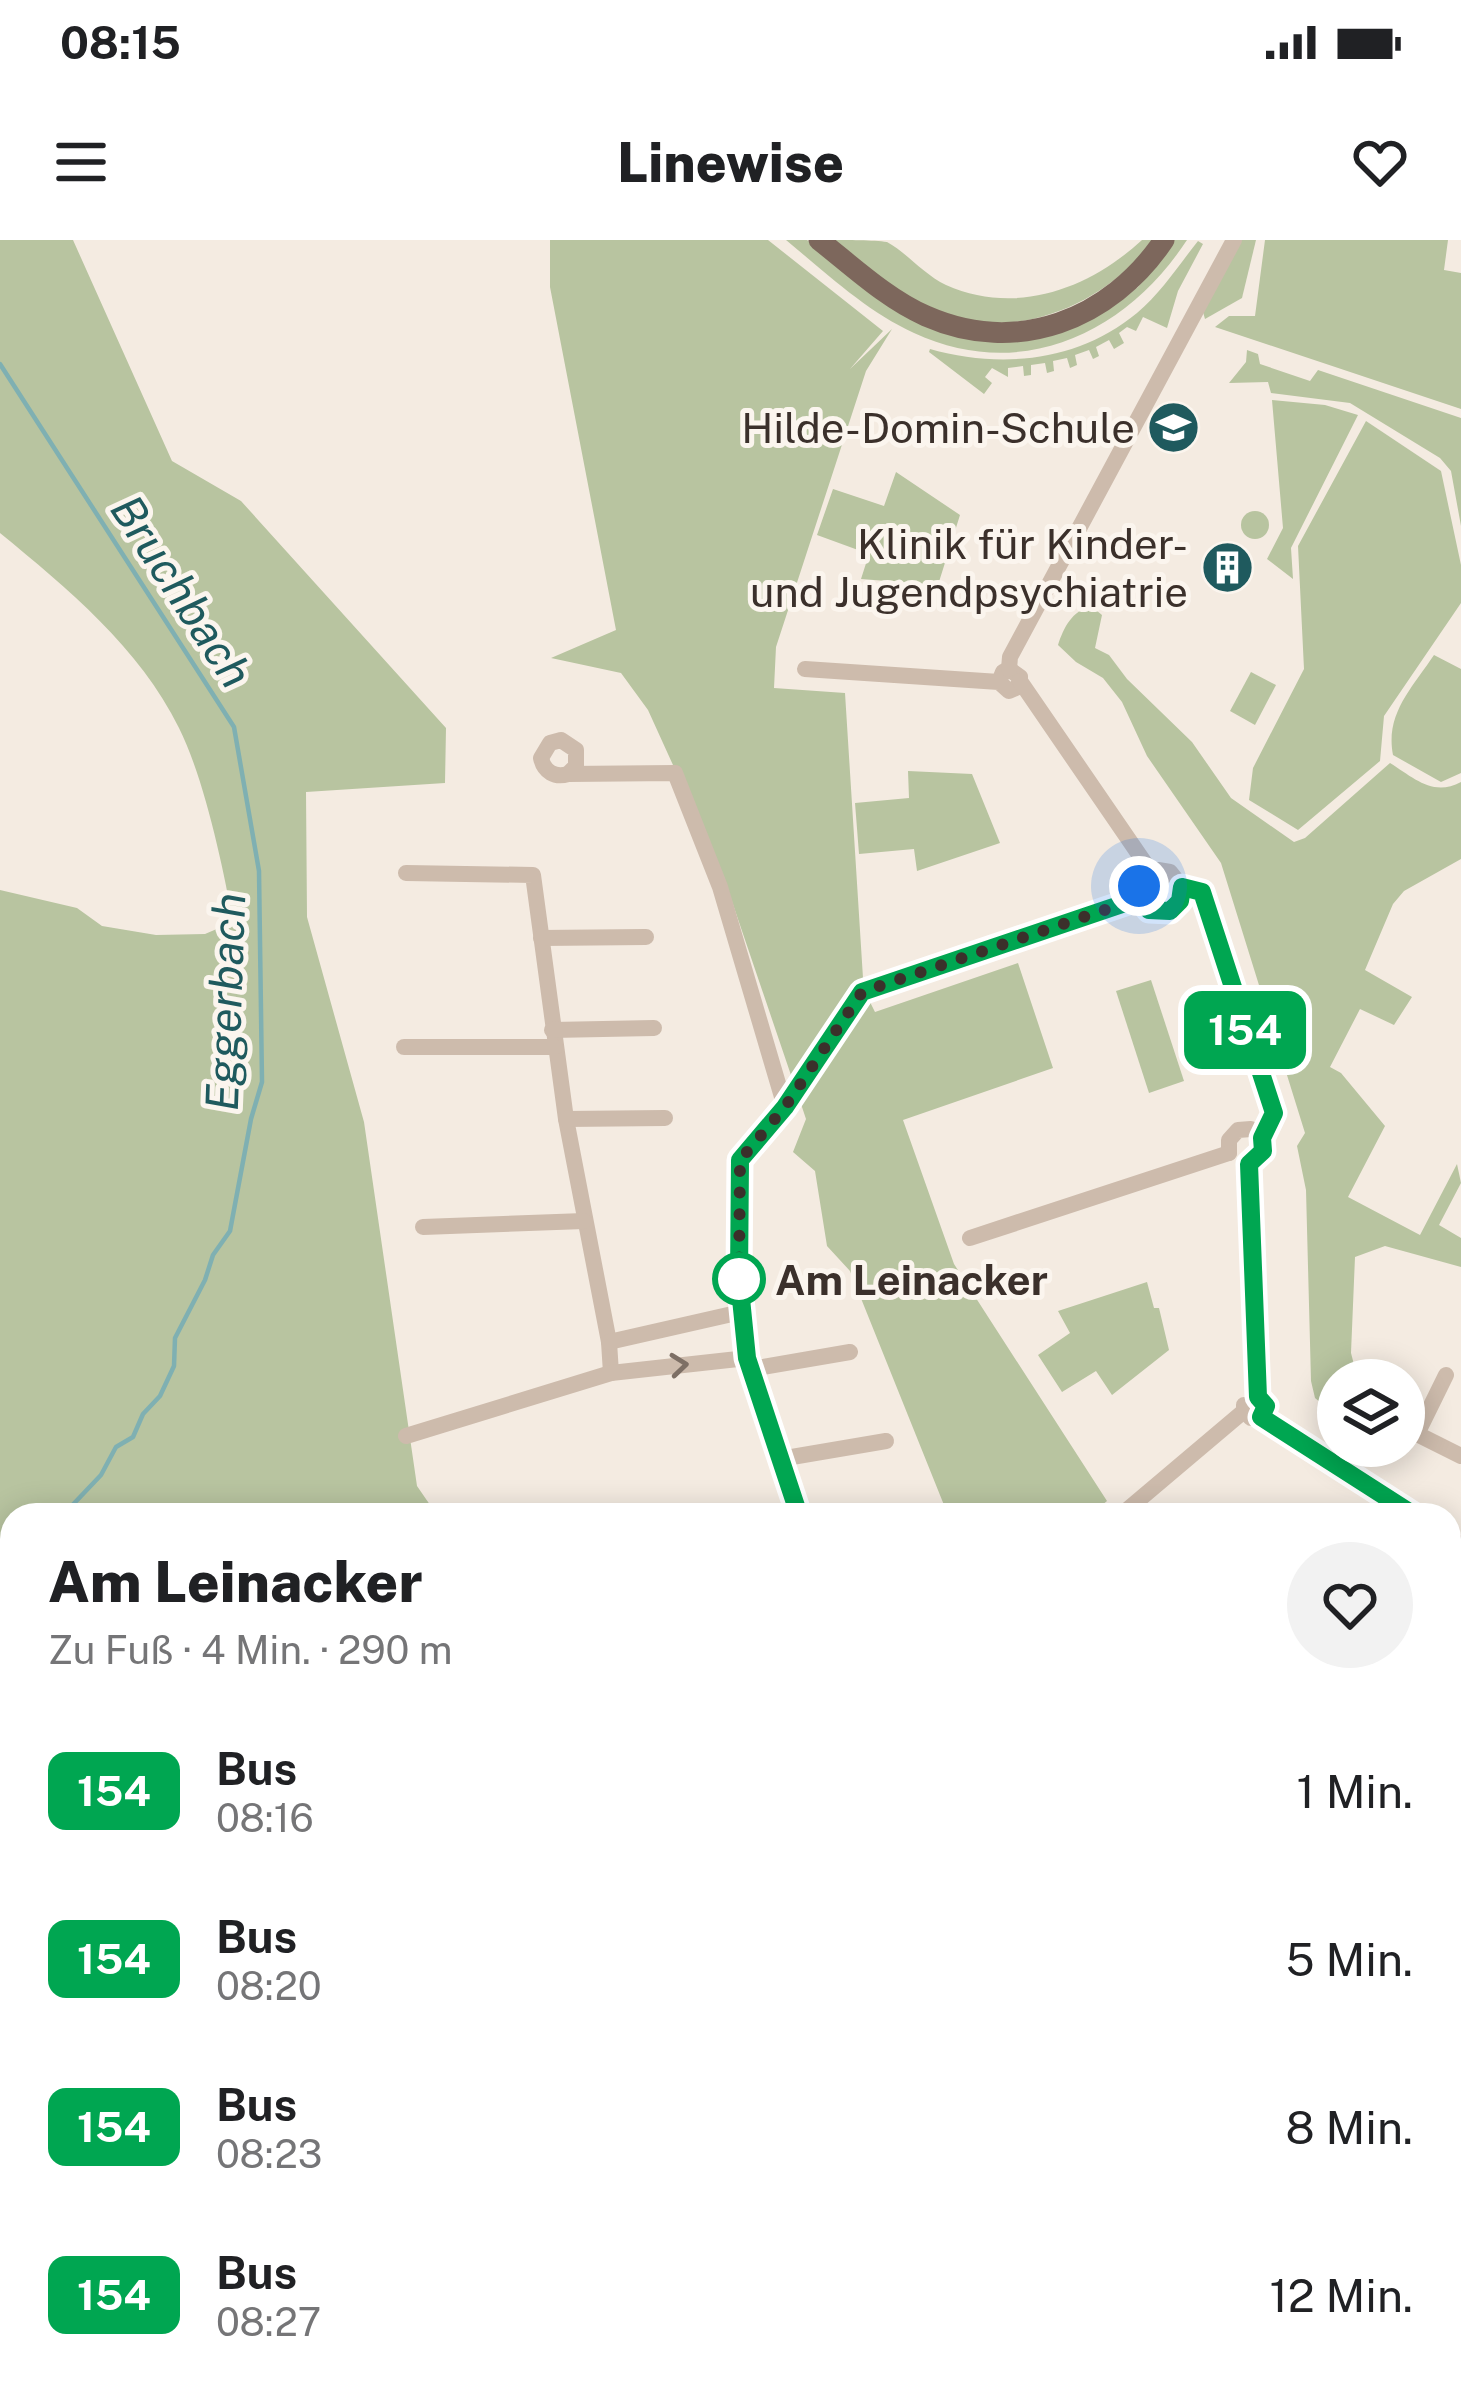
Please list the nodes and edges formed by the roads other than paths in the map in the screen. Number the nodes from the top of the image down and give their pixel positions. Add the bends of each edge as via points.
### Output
1 (819, 240) edge
2 (1164, 240) edge
3 (1222, 240) edge
4 (1234, 240) edge
5 (1206, 292) junction
6 (805, 669) dead end
7 (1010, 678) junction
8 (568, 774) dead end
9 (1151, 872) junction
10 (406, 873) dead end
11 (1182, 887) junction
12 (1140, 898) junction
13 (646, 937) dead end
14 (541, 938) junction
15 (654, 1028) dead end
16 (554, 1038) junction
17 (404, 1047) dead end
18 (785, 1107) junction
19 (665, 1118) dead end
20 (566, 1119) junction
21 (1262, 1138) junction
22 (1229, 1153) junction
23 (1249, 1164) junction
24 (584, 1221) junction
25 (422, 1227) dead end
26 (970, 1238) dead end
27 (741, 1312) junction
28 (609, 1342) junction
29 (850, 1352) dead end
30 (749, 1364) junction
31 (610, 1372) junction
32 (1446, 1376) dead end
33 (1252, 1414) junction
34 (406, 1436) dead end
35 (886, 1441) dead end
36 (1461, 1456) edge
37 (780, 1459) junction
38 (795, 1503) edge
39 (1137, 1503) edge
40 (1395, 1503) edge

1 - 2 main road via 922,314 1016,332 1066,321 1120,292
3 - 5 street
4 - 5 street
5 - 7 street via 1010,657
6 - 7 street
7 - 9 street
8 - 18 street via 675,773 720,887
9 - 11 street via 1170,872
9 - 12 street
10 - 14 street via 533,875
11 - 12 street via 1170,911 1149,910
11 - 21 street via 1202,892 1274,1113
12 - 18 street via 862,992
13 - 14 street
14 - 16 street
15 - 16 street
16 - 17 street
16 - 20 street
18 - 27 street via 740,1160
19 - 20 street
20 - 24 street
21 - 22 street via 1238,1130
21 - 23 street via 1263,1151
22 - 23 street
22 - 26 street
23 - 33 street via 1258,1397 1266,1406
24 - 25 street
24 - 28 street
27 - 28 street
27 - 30 street
28 - 31 street
29 - 30 street
31 -> 30 street
30 - 37 street
31 - 34 street
32 - 36 street via 1417,1434
33 - 39 street
33 - 40 street
35 - 37 street
37 - 38 street

